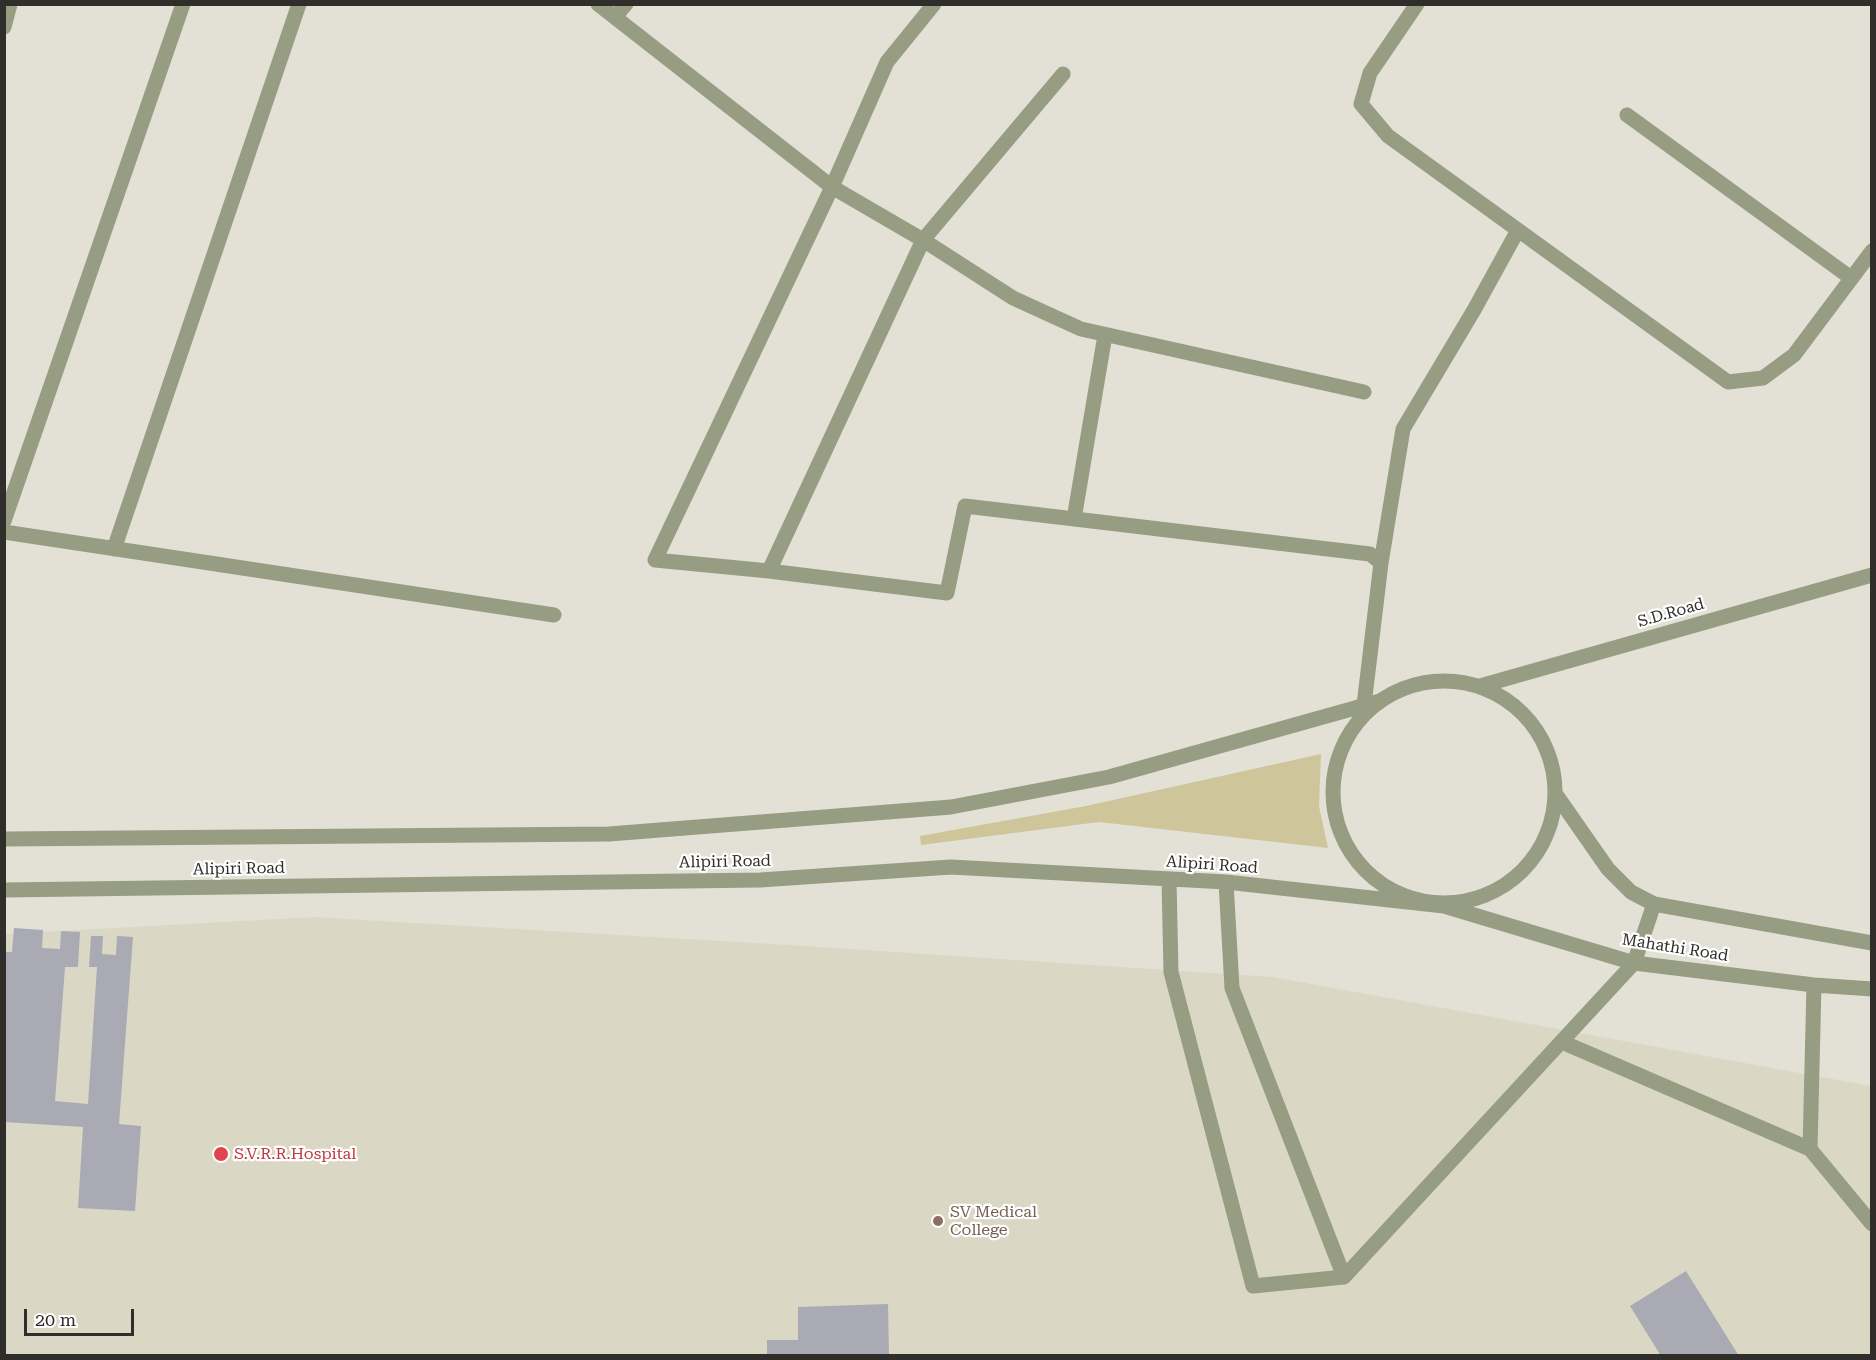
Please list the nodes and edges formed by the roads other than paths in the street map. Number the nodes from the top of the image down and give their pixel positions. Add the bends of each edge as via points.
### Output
1 (10, 4) edge
2 (183, 4) edge
3 (299, 4) edge
4 (598, 4) edge
5 (626, 4) edge
6 (934, 4) edge
7 (1417, 4) edge
8 (615, 17) junction
9 (4, 27) edge
10 (1063, 74) dead end
11 (1628, 115) dead end
12 (832, 187) junction
13 (1518, 230) junction
14 (923, 240) junction
15 (1872, 251) edge
16 (1851, 278) junction
17 (1105, 334) junction
18 (1364, 392) dead end
19 (1074, 519) junction
20 (4, 522) edge
21 (4, 532) edge
22 (114, 549) junction
23 (1381, 563) junction
24 (769, 571) junction
25 (1872, 575) edge
26 (554, 615) dead end
27 (1480, 686) junction
28 (1380, 701) junction
29 (1364, 705) junction
30 (1555, 793) junction
31 (4, 838) edge
32 (1169, 880) junction
33 (1226, 882) junction
34 (4, 890) edge
35 (1654, 903) junction
36 (1444, 906) junction
37 (1872, 943) edge
38 (1634, 963) junction
39 (1814, 985) junction
40 (1872, 989) edge
41 (1562, 1042) junction
42 (1810, 1149) junction
43 (1872, 1224) edge
44 (1344, 1277) junction

1 - 9 street
2 - 20 street
3 - 22 street
4 - 8 street
5 - 8 street
6 - 12 street via 887,62
7 - 13 street via 1370,73 1361,104 1388,136
8 - 12 street
10 - 14 street
11 - 16 street
12 - 14 street
12 - 24 street via 655,560
13 - 16 street via 1728,382 1763,378 1794,355
13 - 23 street via 1403,429
14 - 17 street via 1014,298 1081,329
14 - 24 street
15 - 16 street
17 - 18 street
17 - 19 street
19 - 23 street via 1370,554
19 - 24 street via 965,506 947,593
21 - 22 street
22 - 26 street
23 - 29 street
25 - 27 street, S.D.Road
27 - 28 street via 1446,680 1411,686
27 - 30 street via 1511,702 1535,727 1551,759
28 - 29 street, Alipiri Road
28 - 36 street via 1354,725 1338,757 1332,791 1337,826 1352,857 1377,882 1408,898
29 - 31 street, Alipiri Road via 1109,777 951,807 609,834
30 - 35 street via 1608,869 1631,892
30 - 36 street via 1550,828 1533,859 1508,884 1476,899
32 - 33 street, Alipiri Road
32 - 34 street, Alipiri Road via 951,867 760,880
32 - 44 street via 1171,972 1253,1286
33 - 36 street, Alipiri Road
33 - 44 street via 1232,988
35 - 37 street
35 - 38 street
36 - 38 street, Mahathi Road
38 - 39 street, Mahathi Road
38 - 41 street
39 - 40 street, Mahathi Road
39 - 42 street
41 - 42 street
41 - 44 street
42 - 43 street

